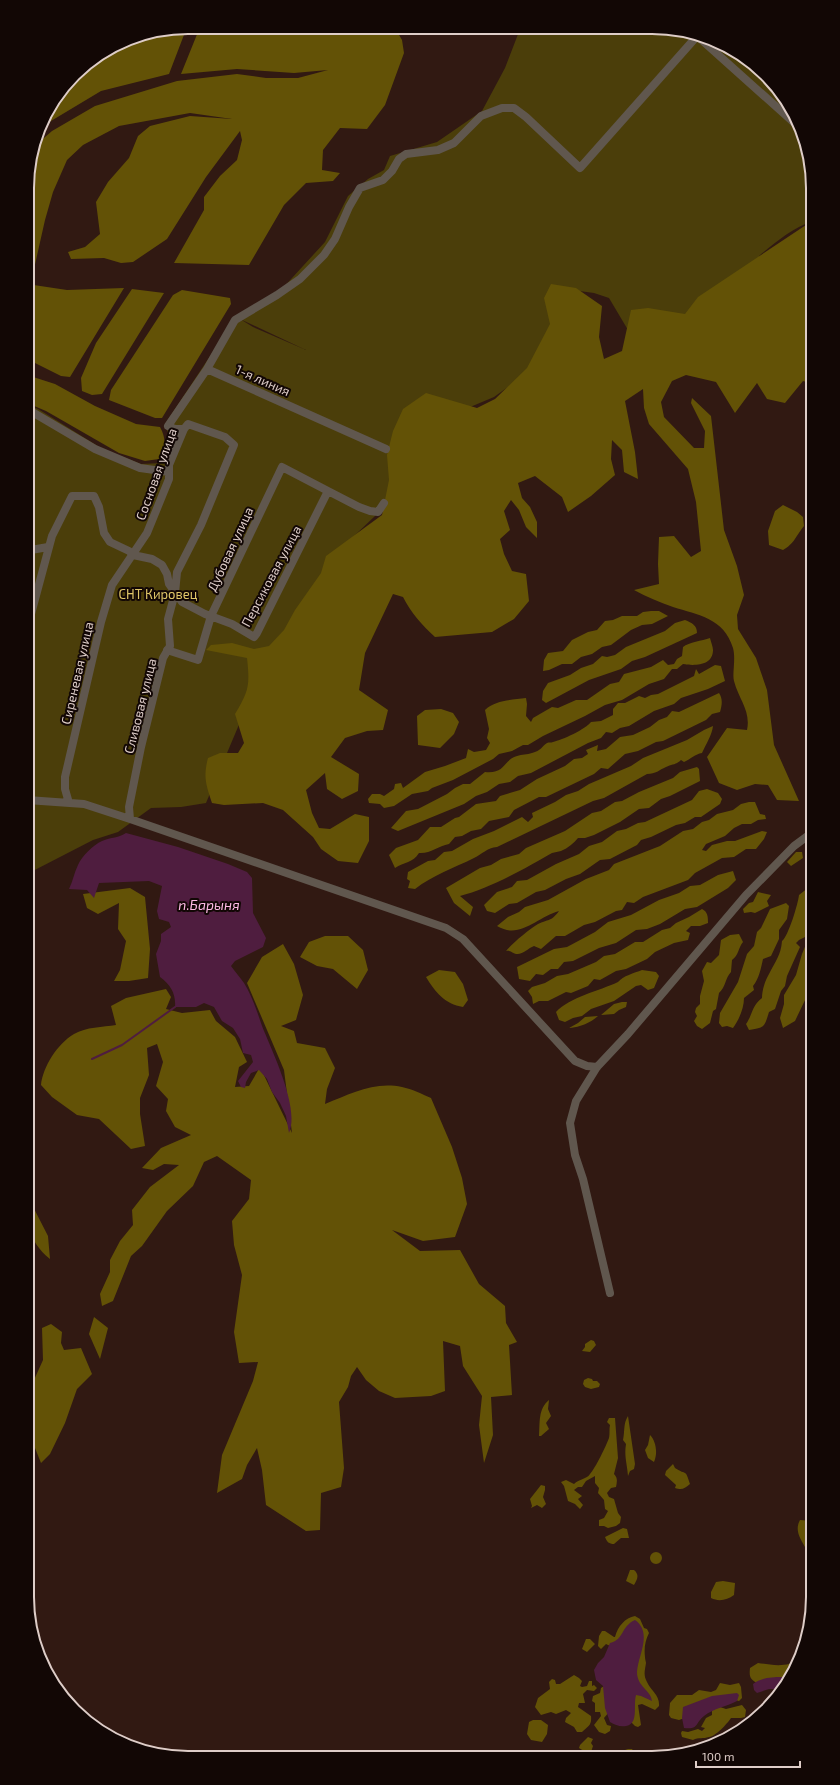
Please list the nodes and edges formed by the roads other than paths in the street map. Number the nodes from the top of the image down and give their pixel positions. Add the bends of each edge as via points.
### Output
1 (693, 39) edge
2 (708, 45) edge
3 (789, 118) edge
4 (208, 369) junction
5 (34, 413) edge
6 (184, 429) junction
7 (234, 445) joint
8 (386, 449) dead end
9 (169, 472) junction
10 (328, 491) junction
11 (384, 503) dead end
12 (48, 547) junction
13 (34, 549) edge
14 (133, 555) junction
15 (175, 593) junction
16 (34, 602) edge
17 (211, 616) junction
18 (167, 650) junction
19 (34, 800) edge
20 (69, 803) junction
21 (130, 819) junction
22 (806, 837) edge
23 (597, 1066) junction
24 (610, 1294) dead end

1 - 4 street via 580,168 514,108 502,108 481,116 454,143 438,150 406,154 383,180 360,188 335,239 300,279 235,320
2 - 3 street
4 - 6 street via 168,426
4 - 8 street, 1-я линия
5 - 9 street via 95,449 140,468
6 - 7 street, Сосновая улица via 188,424 225,437
6 - 9 street, Сосновая улица via 169,465
7 - 15 street, Сливовая улица via 201,525 177,572
9 - 14 street, Сосновая улица via 169,479 147,534
10 - 11 street via 370,511 378,512
10 - 17 street, Персиковая улица via 254,637 232,624
10 - 17 street, Дубовая улица via 282,467
12 - 13 street
12 - 14 street, Персиковая улица via 72,496 94,496 104,533 110,542
12 - 16 street, Персиковая улица
14 - 15 street, Персиковая улица via 152,559 162,565
14 - 20 street, Сиреневая улица via 112,585 101,622 65,777
15 - 17 street, Персиковая улица via 182,602
15 - 18 street, Сливовая улица via 168,619 170,646
17 - 18 street, Дубовая улица via 198,660
18 - 21 street, Сливовая улица via 141,747 129,807
19 - 20 street
20 - 21 street via 84,804
21 - 23 street via 446,928 463,939 575,1061 587,1066
22 - 23 street via 746,895 628,1034
23 - 24 street via 576,1101 570,1123 575,1155

